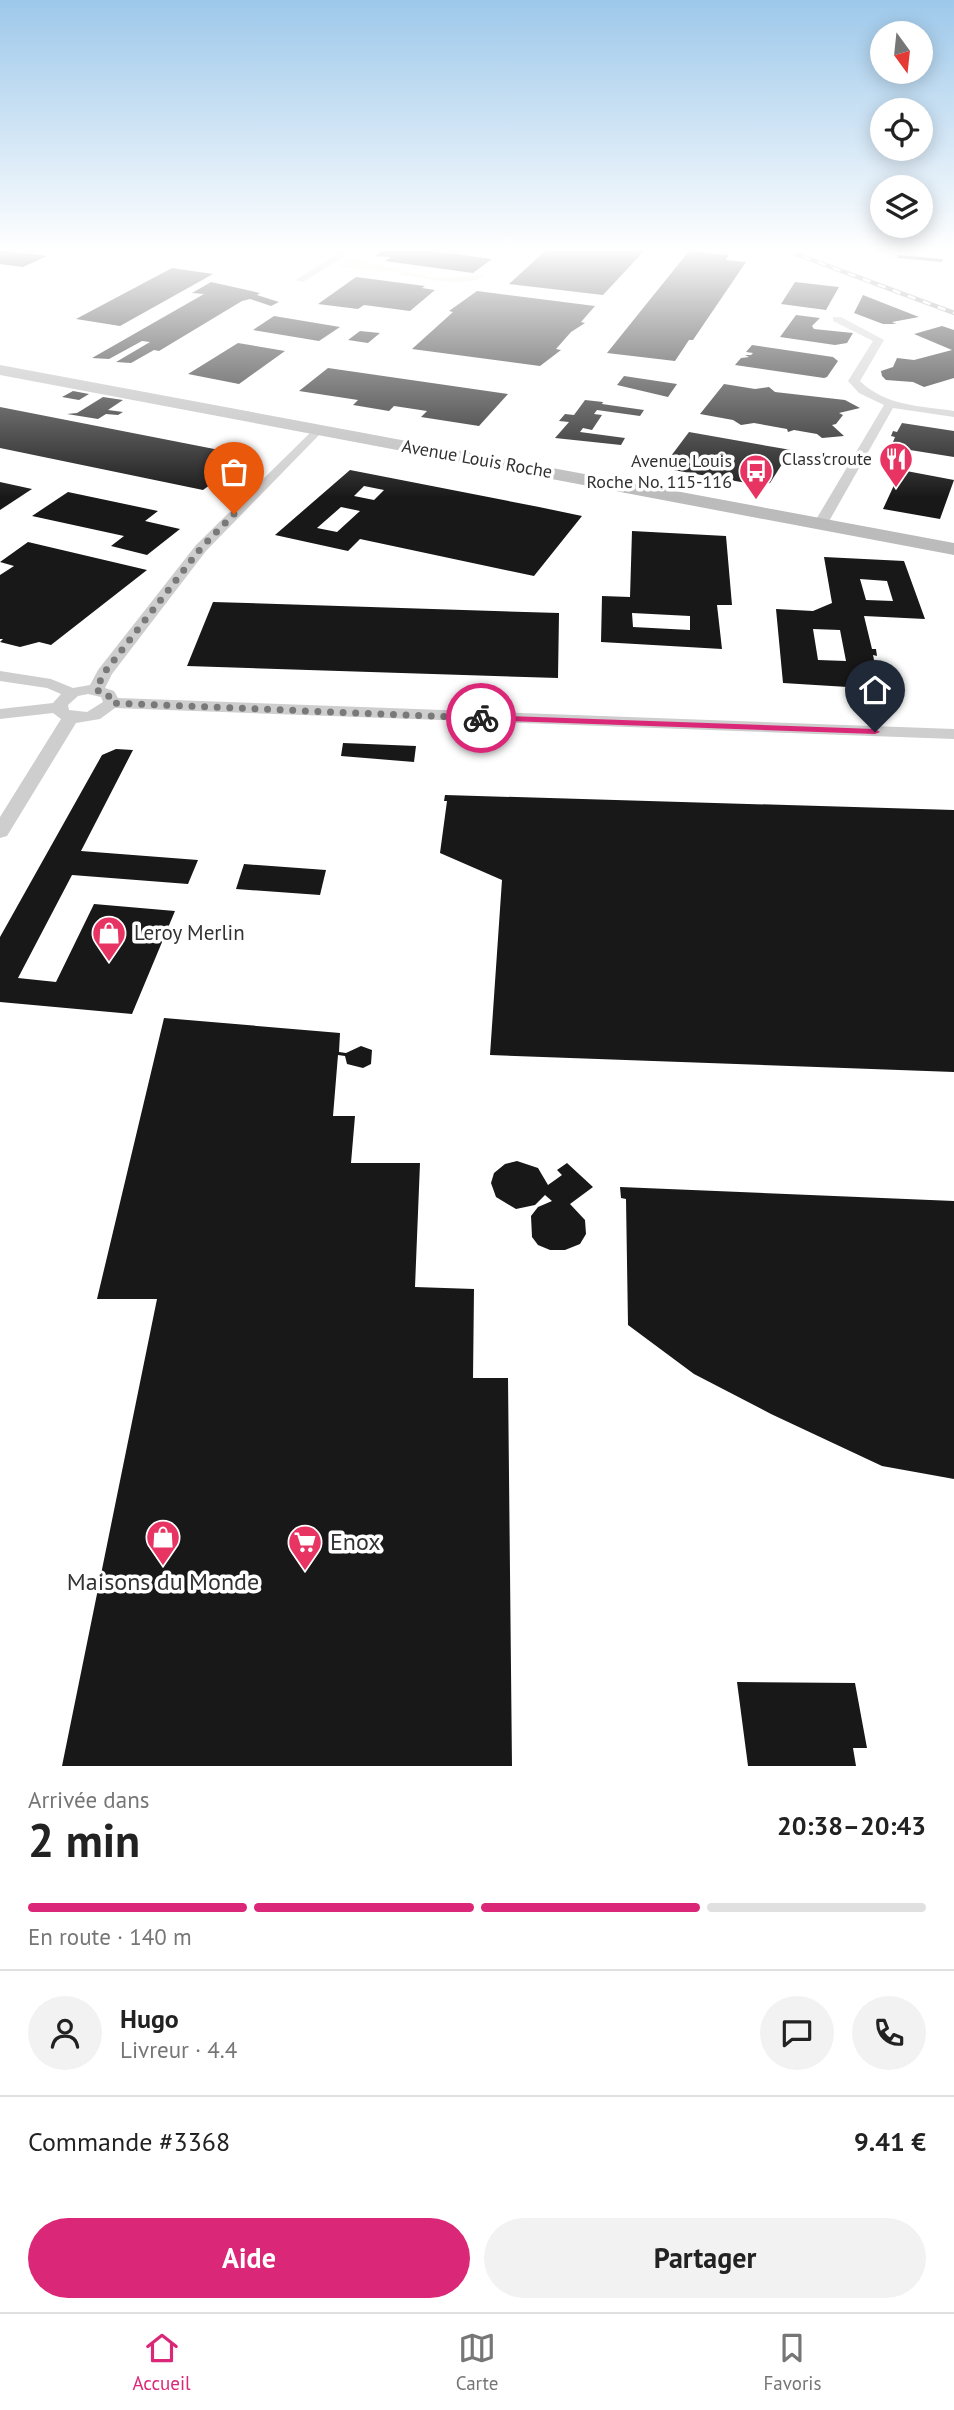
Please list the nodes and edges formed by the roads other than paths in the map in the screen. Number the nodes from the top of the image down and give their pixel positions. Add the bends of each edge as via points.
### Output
1 (866, 333) edge
2 (0, 370) edge
3 (890, 404) junction
4 (954, 414) edge
5 (317, 430) junction
6 (821, 523) junction
7 (954, 548) edge
8 (0, 676) edge
9 (96, 690) junction
10 (72, 693) junction
11 (111, 703) junction
12 (65, 712) junction
13 (0, 714) edge
14 (954, 734) edge
15 (0, 832) edge

1 - 3 street via 879,340 854,381
2 - 5 main road, Avenue Louis Roche
3 - 4 street
3 - 6 street
5 - 6 main road, Avenue Louis Roche
5 - 9 street via 201,548 104,673
6 - 7 main road, Avenue Louis Roche
8 - 10 street via 51,684
9 - 10 street
9 - 11 street via 108,694
10 - 12 street via 62,700
11 - 12 street via 96,715
11 - 14 street
12 - 13 street
12 - 15 street

